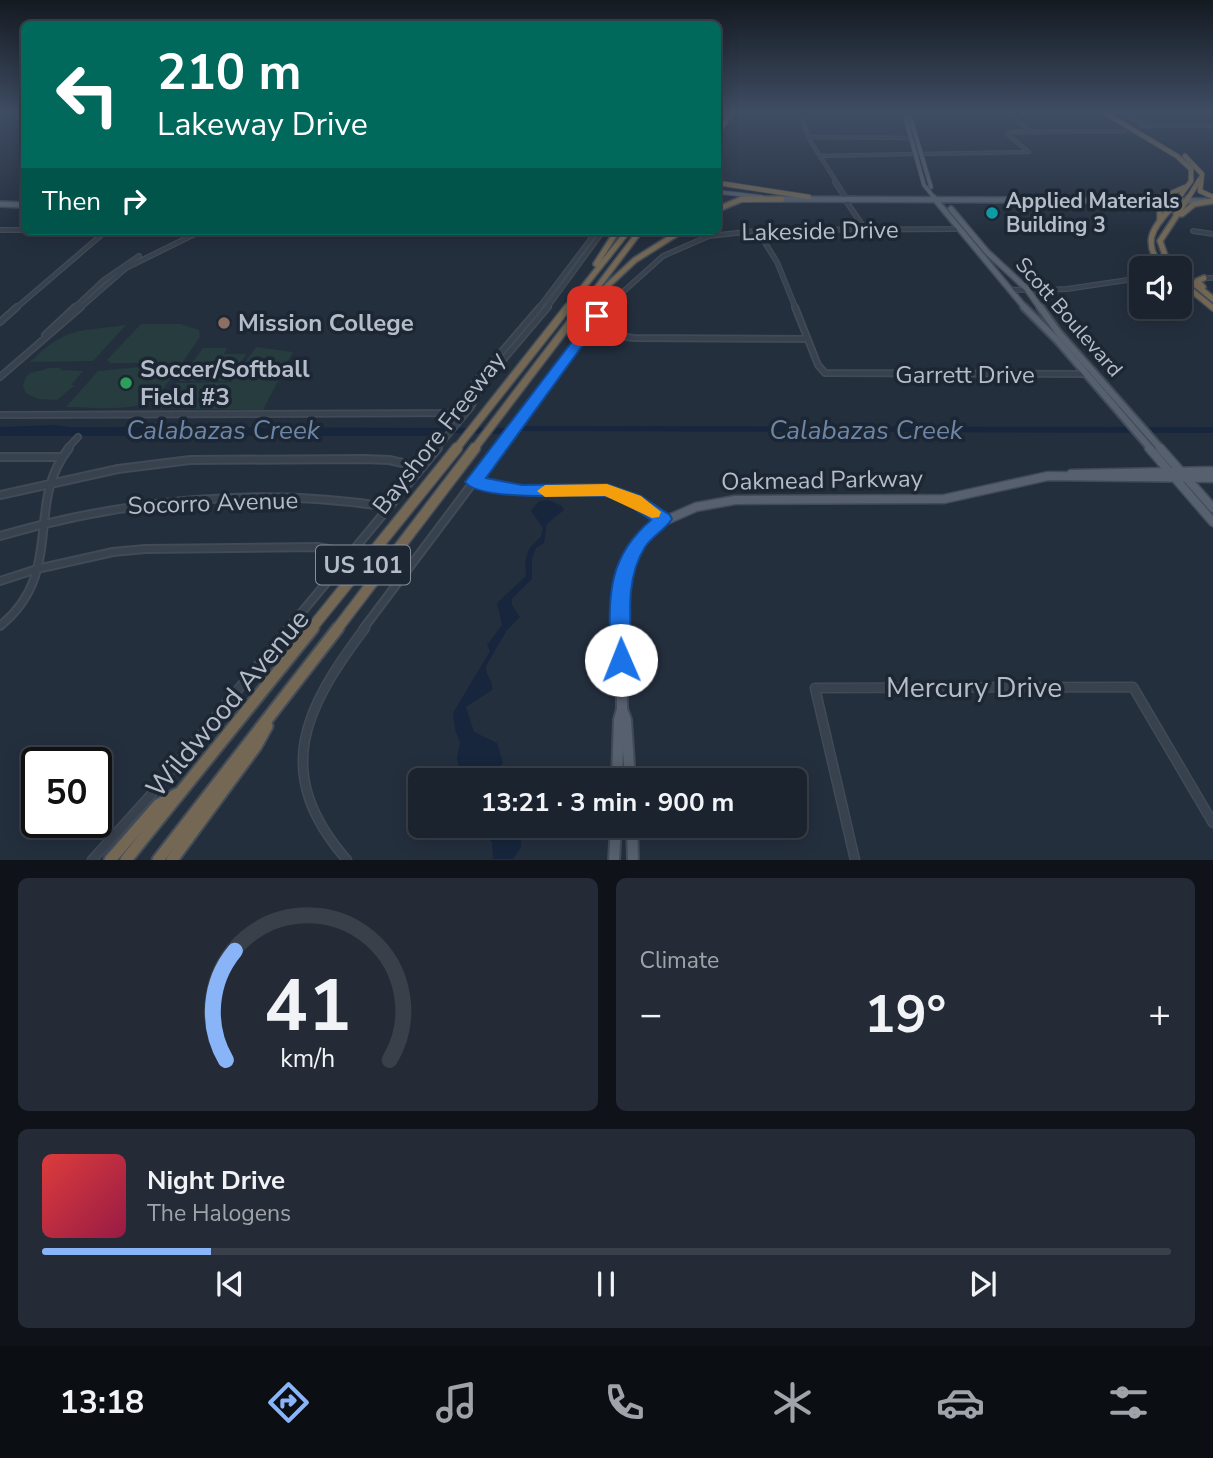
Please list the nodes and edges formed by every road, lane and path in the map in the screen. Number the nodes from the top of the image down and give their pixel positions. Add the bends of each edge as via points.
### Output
1 (818, 153) edge
2 (1012, 153) edge
3 (1172, 153) edge
4 (1179, 153) edge
5 (914, 154) junction
6 (920, 154) junction
7 (820, 156) junction
8 (1200, 179) junction
9 (721, 183) edge
10 (1185, 187) junction
11 (721, 191) edge
12 (728, 192) junction
13 (809, 197) junction
14 (1149, 198) junction
15 (782, 199) junction
16 (847, 199) junction
17 (939, 199) junction
18 (1181, 199) junction
19 (1213, 199) edge
20 (1138, 201) junction
21 (0, 202) edge
22 (21, 203) edge
23 (721, 203) edge
24 (721, 207) edge
25 (1177, 214) junction
26 (1160, 222) junction
27 (964, 228) junction
28 (864, 229) junction
29 (0, 230) edge
30 (21, 230) edge
31 (757, 230) junction
32 (1193, 231) dead end
33 (1213, 234) edge
34 (101, 235) edge
35 (186, 235) edge
36 (193, 235) edge
37 (594, 235) edge
38 (600, 235) edge
39 (614, 235) edge
40 (625, 235) edge
41 (637, 235) edge
42 (675, 235) edge
43 (719, 235) edge
44 (721, 235) edge
45 (1153, 256) edge
46 (1168, 256) edge
47 (1192, 274) edge
48 (1204, 278) junction
49 (1213, 278) edge
50 (1129, 280) edge
51 (1192, 280) edge
52 (582, 288) junction
53 (1009, 289) junction
54 (1027, 289) junction
55 (1192, 292) edge
56 (1213, 297) edge
57 (580, 308) junction
58 (1213, 308) edge
59 (0, 321) edge
60 (586, 332) junction
61 (807, 339) junction
62 (38, 342) junction
63 (1086, 374) junction
64 (1095, 374) junction
65 (0, 377) edge
66 (464, 413) junction
67 (0, 415) edge
68 (1143, 432) junction
69 (78, 437) dead end
70 (0, 457) edge
71 (61, 457) junction
72 (421, 467) junction
73 (1213, 471) edge
74 (1178, 475) junction
75 (1213, 478) edge
76 (474, 482) junction
77 (49, 483) junction
78 (0, 495) edge
79 (388, 507) junction
80 (1213, 508) edge
81 (663, 519) junction
82 (1213, 522) edge
83 (46, 523) junction
84 (0, 536) edge
85 (351, 553) junction
86 (37, 569) junction
87 (0, 581) edge
88 (0, 626) edge
89 (1133, 687) joint
90 (277, 708) junction
91 (622, 709) junction
92 (618, 768) edge
93 (629, 768) edge
94 (182, 790) junction
95 (1213, 823) edge
96 (615, 838) edge
97 (632, 838) edge
98 (92, 859) edge
99 (110, 859) edge
100 (126, 859) edge
101 (158, 859) edge
102 (172, 859) edge
103 (347, 859) edge
104 (614, 859) edge
105 (633, 859) edge
106 (855, 859) edge

1 - 7 street
2 - 6 street
3 - 10 highway via 1191,169 1191,181
4 - 8 highway via 1202,174
5 - 6 main road
5 - 7 street
5 - 17 main road, Scott Boulevard via 922,181
6 - 17 main road, Scott Boulevard via 928,183
7 - 16 street
8 - 18 highway
8 - 19 highway via 1200,191
9 - 13 highway
10 - 14 highway
10 - 18 highway
11 - 12 main road
12 - 13 main road
12 - 15 main road
12 - 23 highway
13 - 16 main road
14 - 17 main road
14 - 18 main road
15 - 16 main road
15 - 24 highway via 741,199
16 - 17 main road
16 - 28 street
17 - 20 main road
17 - 27 main road, Scott Boulevard
18 - 19 main road
18 - 20 main road
18 - 25 highway
18 - 26 highway
19 - 25 highway
20 - 26 highway via 1160,206
21 - 22 main road
25 - 46 highway via 1160,241
26 - 45 highway via 1150,237
27 - 28 street, Lakeside Drive
27 - 53 main road, Scott Boulevard
27 - 54 main road, Scott Boulevard
28 - 31 street, Lakeside Drive
29 - 30 street
31 - 44 street, Lakeside Drive
31 - 61 street via 777,262
32 - 33 street
34 - 59 street
35 - 62 street via 122,266
36 - 62 street via 126,268
37 - 66 street via 557,287 473,385
38 - 66 street
39 - 52 highway
40 - 52 highway, Bayshore Freeway / US 101
41 - 57 highway, Bayshore Freeway / US 101
42 - 57 highway via 635,260
43 - 60 street, Lakeside Drive via 674,248 644,270
47 - 48 highway
48 - 49 street
48 - 56 highway via 1197,283
50 - 54 street via 1067,289
51 - 56 highway
52 - 94 highway, Bayshore Freeway / US 101
53 - 54 street
53 - 63 main road, Scott Boulevard
54 - 64 main road, Scott Boulevard
55 - 58 highway
57 - 90 highway, Bayshore Freeway / US 101
60 - 61 street via 634,338
60 - 76 street, Lakeside Drive
61 - 63 street, Garrett Drive via 820,368 834,375
62 - 65 street
63 - 64 street, Garrett Drive
63 - 68 main road, Scott Boulevard via 1132,427
64 - 68 main road, Scott Boulevard
66 - 67 street
66 - 72 street, Wildwood Avenue
68 - 74 main road
69 - 71 street
70 - 71 street
71 - 77 street
72 - 77 street via 364,459 190,460
72 - 79 street, Wildwood Avenue
73 - 74 main road, Oakmead Parkway
74 - 75 main road, Oakmead Parkway
74 - 80 main road
74 - 81 main road, Oakmead Parkway via 1060,476 944,499 724,501
74 - 82 main road
76 - 81 street via 522,491 607,490
76 - 103 street, Lakeside Drive via 334,669 307,724 302,762 309,804 320,828
77 - 78 street
77 - 83 street
79 - 83 street, Socorro Avenue via 345,499 173,501 122,506
79 - 85 street, Wildwood Avenue
81 - 91 main road, Oakmead Parkway via 636,544 622,574
83 - 84 street, Socorro Avenue
83 - 86 street
85 - 86 street via 317,547 145,549
85 - 98 street, Wildwood Avenue
86 - 87 street
86 - 88 street via 31,594
89 - 95 street
89 - 106 street, Mercury Drive via 815,688
90 - 101 highway, Bayshore Freeway / US 101
90 - 102 highway via 256,746
91 - 92 main road, Oakmead Parkway
91 - 93 main road, Oakmead Parkway
94 - 99 highway via 158,805
94 - 100 highway, Bayshore Freeway / US 101
96 - 104 main road
97 - 105 main road

